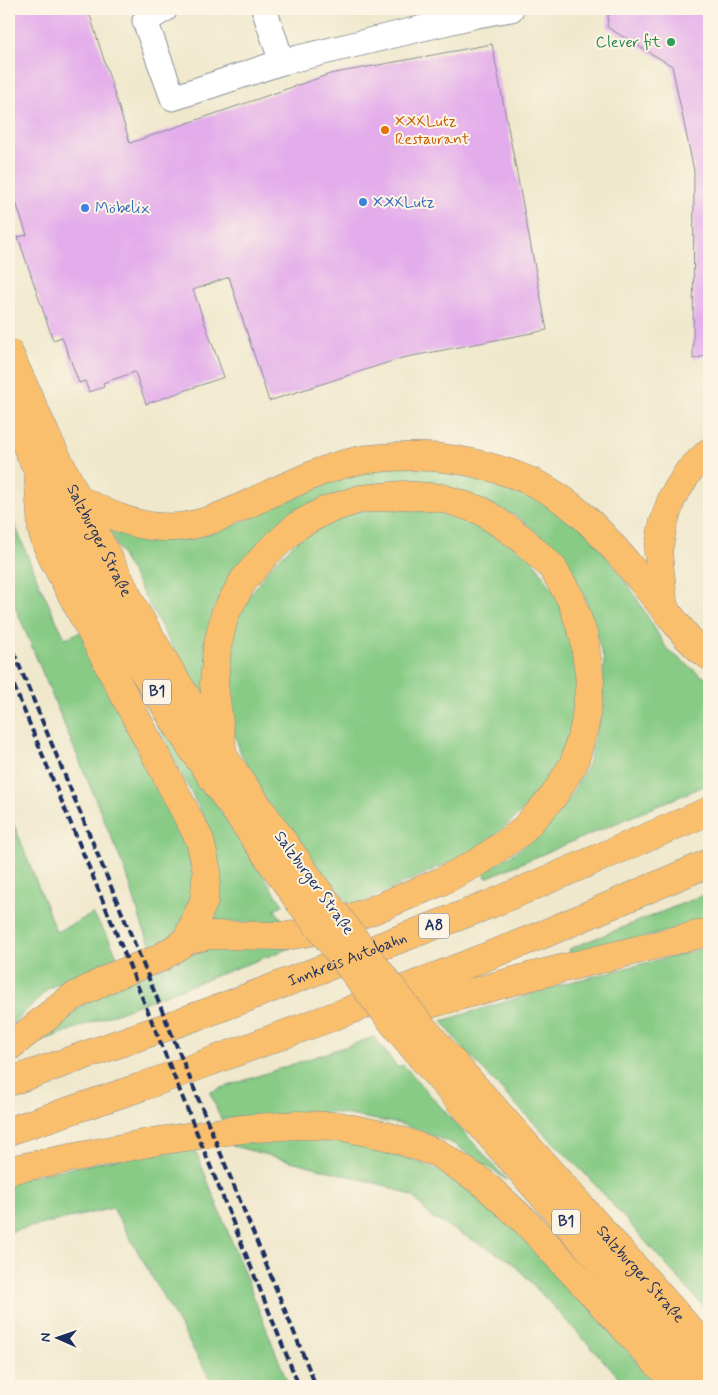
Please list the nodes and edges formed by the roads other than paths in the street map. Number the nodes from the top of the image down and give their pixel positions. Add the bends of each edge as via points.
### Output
1 (165, 9) edge
2 (264, 9) edge
3 (511, 9) edge
4 (282, 62) junction
5 (9, 353) edge
6 (9, 408) edge
7 (709, 452) edge
8 (38, 471) junction
9 (77, 498) junction
10 (664, 607) junction
11 (709, 656) edge
12 (223, 756) junction
13 (709, 811) edge
14 (709, 863) edge
15 (308, 895) junction
16 (709, 932) edge
17 (186, 941) junction
18 (348, 1011) junction
19 (9, 1047) edge
20 (433, 1055) junction
21 (9, 1082) edge
22 (9, 1131) edge
23 (9, 1170) edge
24 (704, 1343) edge
25 (678, 1386) edge
26 (707, 1386) edge

1 - 4 lane via 145,20 173,98
2 - 4 lane
3 - 4 lane
5 - 9 main road, Salzburger Straße / B1
6 - 8 main road, Salzburger Straße / B1
7 - 10 main road via 689,471 672,498 663,525 658,552
8 - 15 main road, Salzburger Straße / B1 via 133,654 190,746
8 - 17 main road via 42,531 49,552 200,840 207,871 204,901
9 - 10 main road via 138,524 163,528 191,526 222,516 320,472 357,461 432,456 468,461 532,482 567,502 594,525
9 - 12 main road, Salzburger Straße / B1 via 136,614
10 - 11 main road via 686,637
12 - 15 main road, Salzburger Straße / B1
12 - 17 main road via 214,684 217,648 225,614 243,581 268,552 297,526 324,511 360,498 403,495 442,498 482,511 521,538 552,567 571,599 584,637 590,680 585,724 574,763 553,798 521,832 480,861 440,882 315,931 287,936 210,935
13 - 21 main road, Innkreis Autobahn / A8 via 482,907 220,1008
14 - 18 main road via 544,934
15 - 20 main road, Salzburger Straße / B1, bridge via 393,1023
16 - 18 main road via 397,1013
17 - 19 main road via 160,958 71,998
18 - 22 main road via 141,1087
20 - 24 main road, Salzburger Straße / B1
20 - 26 main road, Salzburger Straße / B1
23 - 25 main road via 158,1141 242,1129 338,1126 387,1136 437,1153 482,1182 527,1223

